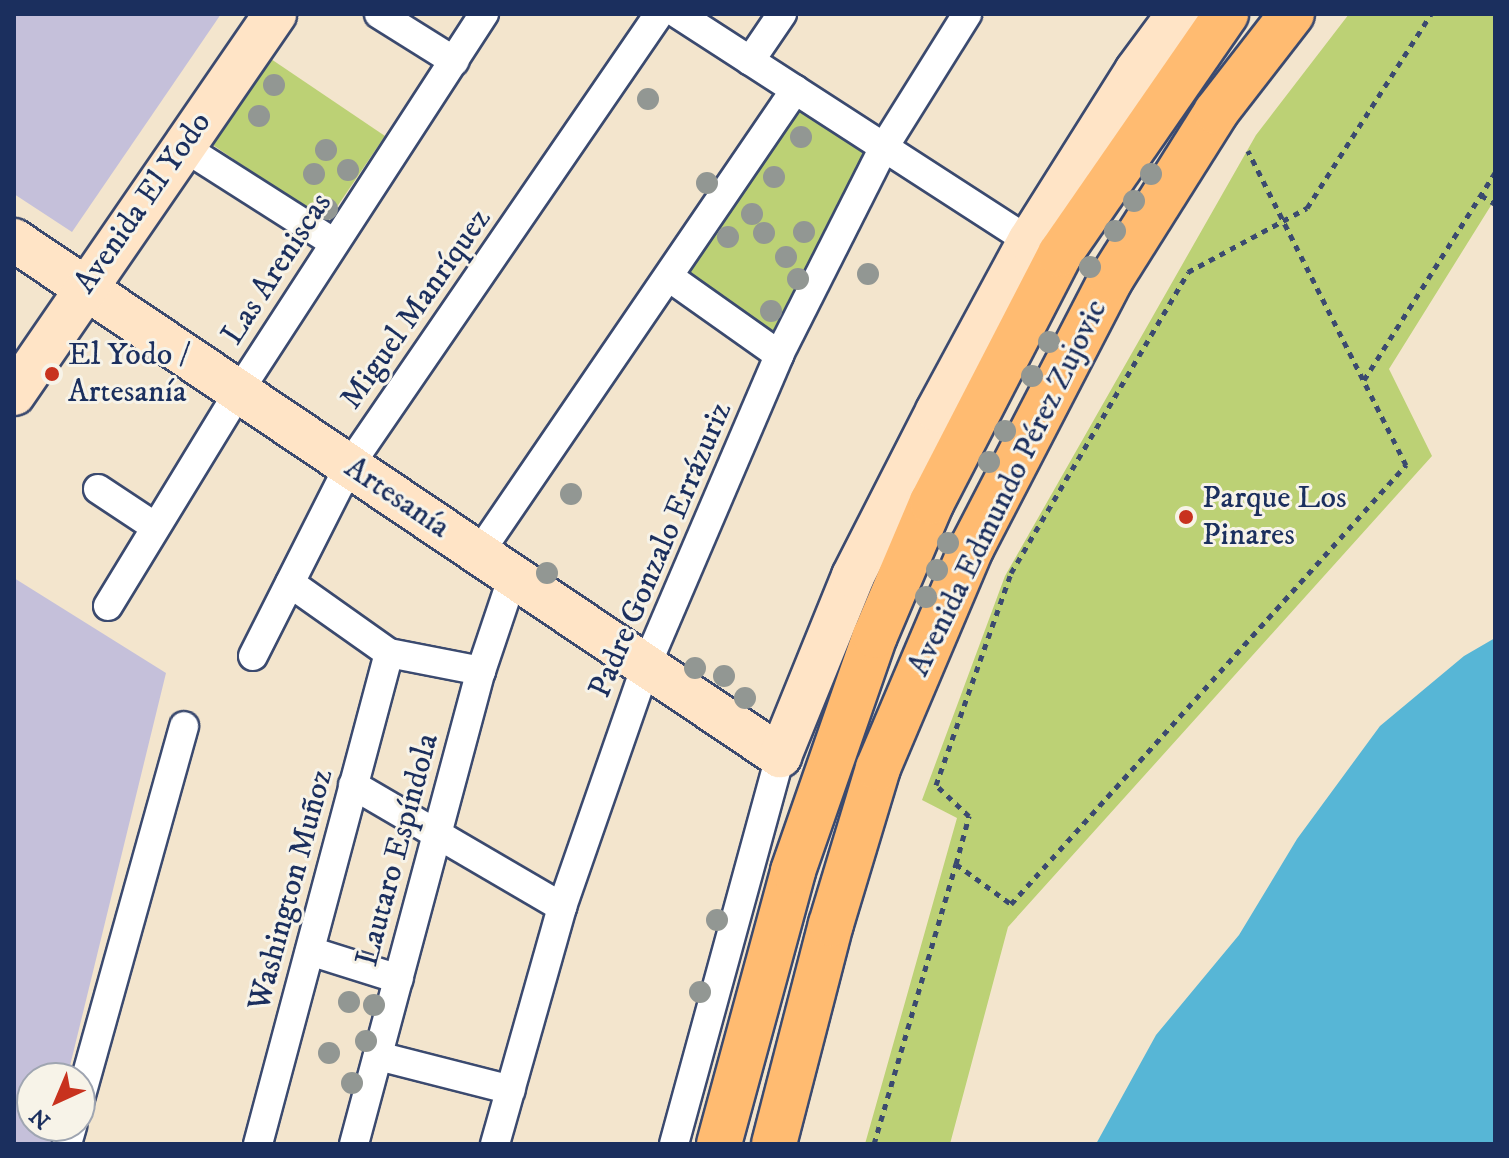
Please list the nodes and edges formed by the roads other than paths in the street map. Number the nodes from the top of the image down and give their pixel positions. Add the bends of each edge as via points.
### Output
1 (275, 14) edge
2 (379, 14) edge
3 (484, 14) edge
4 (659, 14) edge
5 (678, 14) edge
6 (782, 14) edge
7 (967, 14) edge
8 (1178, 14) edge
9 (1226, 14) edge
10 (1292, 14) edge
11 (454, 61) junction
12 (750, 61) junction
13 (795, 90) junction
14 (182, 146) junction
15 (884, 147) junction
16 (14, 240) edge
17 (1029, 241) junction
18 (334, 243) junction
19 (669, 277) junction
20 (83, 287) junction
21 (779, 355) junction
22 (239, 391) junction
23 (14, 394) edge
24 (349, 466) junction
25 (98, 489) dead end
26 (154, 526) junction
27 (479, 553) junction
28 (513, 576) junction
29 (290, 583) junction
30 (108, 606) dead end
31 (389, 653) junction
32 (253, 656) dead end
33 (646, 666) junction
34 (481, 671) junction
35 (184, 726) dead end
36 (780, 756) junction
37 (353, 785) junction
38 (438, 833) junction
39 (562, 907) junction
40 (310, 951) junction
41 (399, 979) junction
42 (378, 1056) junction
43 (90, 1062) edge
44 (511, 1090) junction
45 (258, 1144) edge
46 (354, 1144) edge
47 (495, 1144) edge
48 (674, 1144) edge
49 (719, 1144) edge
50 (774, 1144) edge

1 - 14 street, Avenida El Yodo
2 - 11 street
3 - 11 street, Las Areniscas
4 - 24 street, Miguel Manríquez
5 - 12 street
6 - 12 street
7 - 15 street, Padre Gonzalo Errázuriz
8 - 17 street
9 - 49 highway, Avenida Edmundo Pérez Zujovic via 1060,254 932,502 870,650 793,871
10 - 50 highway, Avenida Edmundo Pérez Zujovic via 1216,112 1111,279 972,547 878,768
11 - 18 street, Las Areniscas
12 - 13 street
13 - 15 street
13 - 19 street
14 - 18 street
14 - 20 street, Avenida El Yodo
15 - 17 street
15 - 21 street, Padre Gonzalo Errázuriz
16 - 20 street, Artesanía
17 - 36 street via 853,576
18 - 22 street, Las Areniscas
19 - 21 street
19 - 27 street
20 - 22 street, Artesanía
20 - 23 street, Avenida El Yodo
21 - 33 street, Padre Gonzalo Errázuriz
22 - 24 street, Artesanía
22 - 26 street, Las Areniscas
24 - 27 street, Artesanía
24 - 29 street, Miguel Manríquez
25 - 26 street
26 - 30 street, Las Areniscas
27 - 28 street, Artesanía
28 - 33 street, Artesanía
28 - 34 street, Lautaro Espíndola
29 - 31 street
29 - 32 street, Miguel Manríquez
31 - 34 street
31 - 37 street, Washington Muñoz
33 - 36 street, Artesanía
33 - 39 street, Padre Gonzalo Errázuriz
34 - 38 street, Lautaro Espíndola
35 - 43 street
36 - 48 street
37 - 38 street
37 - 40 street, Washington Muñoz
38 - 39 street
38 - 41 street, Lautaro Espíndola
39 - 44 street, Padre Gonzalo Errázuriz
40 - 41 street
40 - 45 street, Washington Muñoz
41 - 42 street, Lautaro Espíndola
42 - 44 street
42 - 46 street, Lautaro Espíndola
44 - 47 street, Padre Gonzalo Errázuriz

